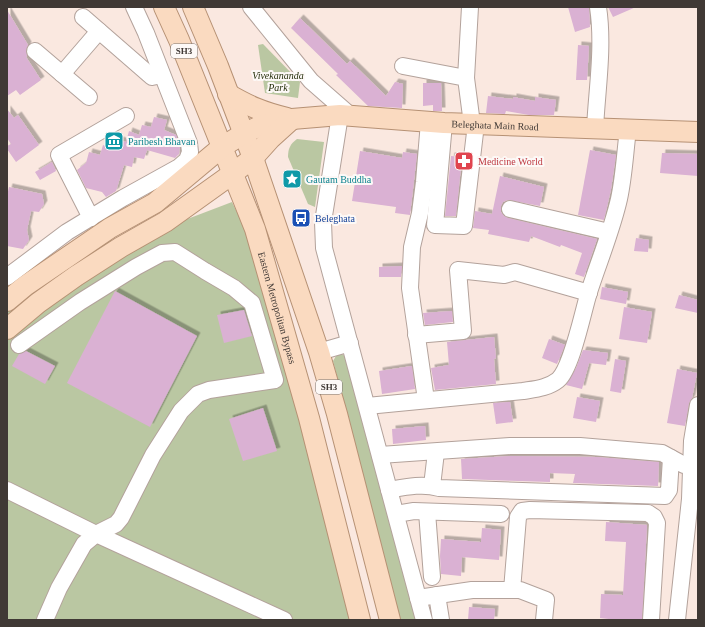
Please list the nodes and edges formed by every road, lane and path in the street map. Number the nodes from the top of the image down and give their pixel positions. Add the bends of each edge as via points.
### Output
1 (134, 7) edge
2 (164, 7) edge
3 (193, 7) edge
4 (251, 7) edge
5 (470, 7) edge
6 (598, 7) edge
7 (83, 17) dead end
8 (100, 31) junction
9 (35, 51) dead end
10 (403, 66) dead end
11 (62, 74) junction
12 (162, 75) junction
13 (466, 78) junction
14 (228, 94) junction
15 (88, 98) dead end
16 (126, 116) dead end
17 (345, 116) junction
18 (292, 119) junction
19 (437, 123) junction
20 (474, 124) junction
21 (595, 128) junction
22 (628, 129) junction
23 (698, 132) edge
24 (242, 134) junction
25 (222, 147) junction
26 (253, 158) junction
27 (232, 174) junction
28 (123, 198) junction
29 (510, 209) dead end
30 (133, 215) junction
31 (91, 218) junction
32 (609, 232) junction
33 (7, 277) edge
34 (589, 293) junction
35 (7, 300) edge
36 (7, 329) edge
37 (416, 335) junction
38 (350, 343) junction
39 (18, 345) dead end
40 (319, 352) junction
41 (426, 400) junction
42 (698, 405) edge
43 (367, 406) junction
44 (436, 452) junction
45 (380, 456) junction
46 (671, 458) junction
47 (694, 462) edge
48 (432, 486) junction
49 (7, 490) edge
50 (389, 490) junction
51 (427, 512) junction
52 (396, 514) junction
53 (501, 514) dead end
54 (96, 534) junction
55 (432, 576) dead end
56 (512, 590) junction
57 (436, 595) junction
58 (418, 598) junction
59 (45, 620) edge
60 (284, 620) edge
61 (360, 620) edge
62 (390, 620) edge
63 (424, 620) edge
64 (441, 620) edge
65 (544, 620) edge
66 (651, 620) edge
67 (678, 620) edge

1 - 12 street
2 - 25 main road, Eastern Metropolitan Bypass / SH3
3 - 14 main road, SH3
4 - 17 street via 311,81
5 - 13 street
6 - 21 street via 600,40
7 - 8 street
8 - 11 street
8 - 12 street via 152,77
9 - 11 street
10 - 13 street
11 - 15 street
12 - 28 street via 189,143 190,152 187,160 179,167
13 - 20 street
14 - 18 main road via 251,107
14 - 24 main road, SH3
16 - 31 street via 59,155
17 - 18 main road, Beleghata Main Road
17 - 19 main road, Beleghata Main Road
17 - 38 street via 323,222 323,237 328,265
18 - 24 main road via 262,125
18 - 26 main road
19 - 20 main road, Beleghata Main Road
19 - 20 street via 435,225 464,226
19 - 37 street via 412,247 410,288
20 - 21 main road, Beleghata Main Road
21 - 22 main road, Beleghata Main Road
22 - 23 main road, Beleghata Main Road
22 - 32 street via 624,172
24 - 25 main road
24 - 26 main road, SH3
25 - 27 main road, Eastern Metropolitan Bypass / SH3
25 - 30 main road via 155,203
26 - 27 main road
26 - 40 main road, SH3
27 - 36 main road via 165,222 121,246 76,276
27 - 61 main road, Eastern Metropolitan Bypass / SH3 via 255,229 308,418
28 - 30 street
28 - 31 street
29 - 32 street
30 - 35 main road via 71,254
31 - 33 street via 67,232
32 - 34 street
34 - 37 street via 515,272 504,275 458,270 463,331
34 - 41 street via 576,342 559,379 546,387 523,391
37 - 41 street
38 - 40 street
38 - 43 street
39 - 54 street via 80,302 162,252 175,252 234,288 252,303 275,380 198,394 181,412 153,455 122,518
40 - 62 main road, SH3
41 - 43 street
42 - 47 street via 692,441
43 - 45 street
44 - 45 street
44 - 46 street via 510,446 580,446 662,453
44 - 48 street
45 - 50 street
46 - 47 street via 684,464
46 - 48 street via 669,490 664,496
47 - 67 street
48 - 50 street
49 - 54 street
50 - 52 street
51 - 52 street
51 - 53 street
51 - 55 street
52 - 58 street
54 - 59 street via 84,544 59,588
54 - 60 street
56 - 57 street via 472,590
56 - 65 street via 520,590 546,600
56 - 66 street via 518,517 522,511 648,514 654,517 657,523
57 - 58 street
57 - 64 street
58 - 63 street

